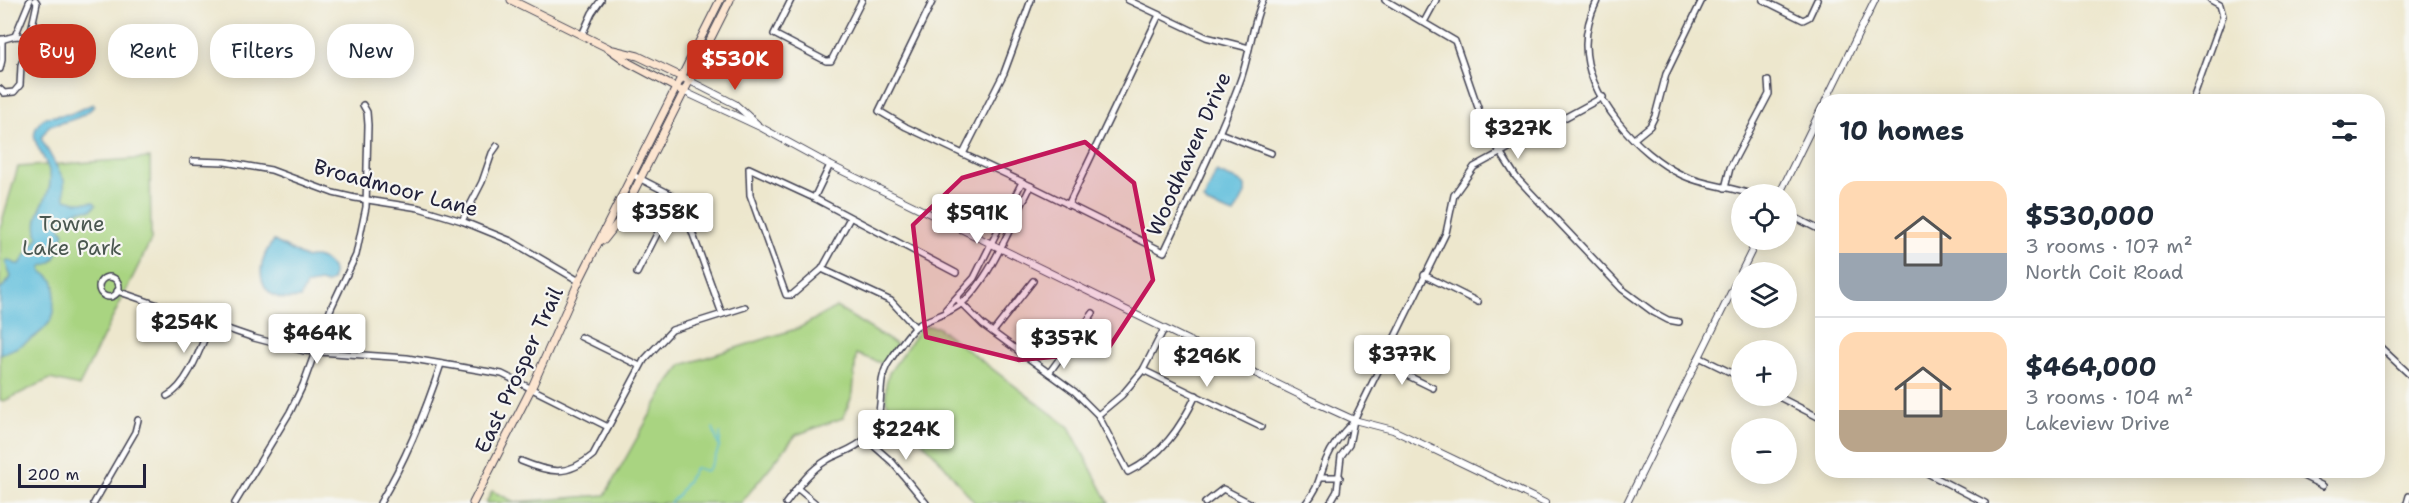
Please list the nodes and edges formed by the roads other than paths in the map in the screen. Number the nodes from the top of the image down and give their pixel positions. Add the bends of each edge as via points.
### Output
1 (30, 0) edge
2 (35, 0) edge
3 (511, 0) edge
4 (601, 0) edge
5 (720, 0) edge
6 (730, 0) edge
7 (791, 0) edge
8 (862, 0) edge
9 (933, 0) edge
10 (1031, 0) edge
11 (1128, 0) edge
12 (1263, 0) edge
13 (1385, 0) edge
14 (1436, 0) edge
15 (1701, 0) edge
16 (1763, 0) edge
17 (1817, 0) edge
18 (1875, 0) edge
19 (2211, 0) edge
20 (1597, 1) edge
21 (1159, 15) junction
22 (1424, 22) junction
23 (32, 24) edge
24 (582, 35) junction
25 (15, 36) junction
26 (18, 36) edge
27 (1, 40) edge
28 (608, 48) junction
29 (1249, 48) junction
30 (0, 69) edge
31 (682, 77) junction
32 (21, 78) edge
33 (690, 81) junction
34 (1768, 81) dead end
35 (676, 88) junction
36 (0, 89) edge
37 (685, 92) junction
38 (1829, 94) edge
39 (2195, 94) edge
40 (1603, 97) junction
41 (363, 105) dead end
42 (1815, 121) edge
43 (762, 128) junction
44 (1220, 133) junction
45 (1634, 139) junction
46 (497, 146) dead end
47 (1499, 152) junction
48 (1271, 153) dead end
49 (963, 154) junction
50 (194, 161) dead end
51 (830, 165) junction
52 (633, 175) junction
53 (641, 179) junction
54 (1022, 182) junction
55 (1784, 184) edge
56 (1031, 186) junction
57 (1725, 188) junction
58 (1731, 190) edge
59 (814, 198) junction
60 (366, 200) junction
61 (1068, 204) junction
62 (683, 207) junction
63 (850, 218) junction
64 (1797, 218) edge
65 (462, 221) junction
66 (1815, 228) edge
67 (991, 244) junction
68 (999, 248) junction
69 (1752, 250) edge
70 (595, 251) junction
71 (822, 269) junction
72 (637, 273) dead end
73 (956, 273) dead end
74 (1424, 275) junction
75 (579, 281) junction
76 (1034, 281) dead end
77 (117, 291) dead end
78 (959, 302) junction
79 (1478, 302) dead end
80 (745, 307) dead end
81 (1093, 312) dead end
82 (722, 314) junction
83 (1679, 322) dead end
84 (211, 323) junction
85 (915, 327) junction
86 (1164, 329) junction
87 (993, 332) junction
88 (581, 337) dead end
89 (2385, 352) edge
90 (316, 353) junction
91 (1699, 357) junction
92 (1382, 363) junction
93 (441, 364) junction
94 (640, 366) junction
95 (1143, 370) junction
96 (1049, 373) junction
97 (1731, 373) edge
98 (2409, 374) edge
99 (532, 387) junction
100 (1433, 388) dead end
101 (167, 396) dead end
102 (1196, 396) junction
103 (1797, 406) edge
104 (1098, 415) junction
105 (1815, 415) edge
106 (138, 420) dead end
107 (1354, 420) junction
108 (608, 427) junction
109 (1262, 427) dead end
110 (866, 439) junction
111 (1335, 444) junction
112 (1345, 450) junction
113 (520, 461) dead end
114 (1321, 477) junction
115 (1340, 477) junction
116 (1937, 478) edge
117 (2307, 478) edge
118 (2323, 486) dead end
119 (797, 488) junction
120 (2409, 496) edge
121 (94, 503) edge
122 (235, 503) edge
123 (380, 503) edge
124 (473, 503) edge
125 (786, 503) edge
126 (815, 503) edge
127 (926, 503) edge
128 (1205, 503) edge
129 (1250, 503) edge
130 (1306, 503) edge
131 (1330, 503) edge
132 (1545, 503) edge
133 (1628, 503) edge
134 (1985, 503) edge
135 (2407, 503) edge

1 - 25 street
2 - 23 street
3 - 24 main road
4 - 24 street
5 - 31 main road, East Prosper Trail
6 - 33 main road, East Prosper Trail
7 - 8 street via 774,34 831,61
9 - 49 street via 879,111
10 - 49 street via 1004,73
11 - 21 street
12 - 29 street, Woodhaven Drive
13 - 22 street
14 - 22 street
15 - 45 street via 1666,74 1655,116 1650,126
16 - 17 street via 1803,20
18 - 38 street
19 - 39 street via 2220,5 2223,16
20 - 40 street via 1587,28 1586,46 1588,63
21 - 29 street via 1206,37
21 - 61 street
22 - 47 street via 1455,41 1485,128
24 - 28 main road
25 - 26 street
25 - 27 street
27 - 30 street
28 - 31 main road via 638,56
28 - 35 main road
29 - 44 street, Woodhaven Drive
31 - 33 main road
31 - 35 main road, East Prosper Trail
32 - 36 street via 18,90 4,93
33 - 37 main road, East Prosper Trail
33 - 43 street via 735,104
34 - 57 street via 1769,94 1730,168
35 - 37 main road
35 - 52 main road, East Prosper Trail
37 - 43 street
37 - 53 main road, East Prosper Trail
40 - 45 street
40 - 47 street
41 - 60 street via 368,125
42 - 55 street
43 - 51 street
44 - 48 street
44 - 61 street, Woodhaven Drive via 1164,252
45 - 57 street via 1673,171
46 - 65 street
47 - 74 street via 1474,167 1459,186 1451,203 1446,233
47 - 83 street via 1516,177 1622,289 1653,312
49 - 54 street
50 - 60 street, Broadmoor Lane via 271,170 333,193
51 - 59 street
51 - 67 street
52 - 53 street
52 - 70 main road, East Prosper Trail
53 - 62 street via 670,194
53 - 70 main road, East Prosper Trail via 619,221
54 - 56 street
54 - 67 street
56 - 61 street
56 - 68 street
57 - 58 street
59 - 63 street
59 - 71 street via 749,168 750,195 786,295 792,295
60 - 65 street, Broadmoor Lane via 418,208
60 - 90 street via 356,255 331,308
62 - 72 street via 657,234
62 - 82 street
63 - 71 street
63 - 73 street
64 - 66 street
65 - 75 street, Broadmoor Lane via 511,241
67 - 68 street
67 - 78 street
68 - 78 street via 983,278
68 - 86 street
69 - 91 street
70 - 75 main road, East Prosper Trail
71 - 85 street via 891,301
74 - 79 street
74 - 92 street
75 - 99 main road, East Prosper Trail
76 - 87 street
77 - 84 street
78 - 85 street
78 - 87 street
80 - 82 street
81 - 96 street
82 - 94 street via 672,330
84 - 90 street
84 - 101 street via 187,374 176,392
85 - 110 street via 886,367 880,411
86 - 95 street
86 - 107 street
87 - 96 street
88 - 94 street
89 - 98 street
90 - 93 street
90 - 122 street via 290,412
91 - 97 street
91 - 133 street
92 - 100 street
92 - 107 street
93 - 99 street via 502,374
93 - 123 street via 415,435
94 - 108 street
95 - 102 street
95 - 104 street
96 - 104 street
99 - 108 street
99 - 124 main road, East Prosper Trail
102 - 104 street via 1175,434 1146,463 1128,472
102 - 109 street
103 - 105 street
106 - 121 street via 135,433
107 - 111 street
107 - 112 street
107 - 132 street via 1393,429
108 - 113 street via 593,455 567,471 540,469
110 - 119 street via 827,460
110 - 127 street via 892,462
111 - 112 street
111 - 114 street
112 - 115 street
114 - 115 street
114 - 130 street via 1317,490
115 - 131 street
116 - 134 street
117 - 118 street
119 - 125 street
119 - 126 street
120 - 135 street
128 - 129 street via 1222,489

